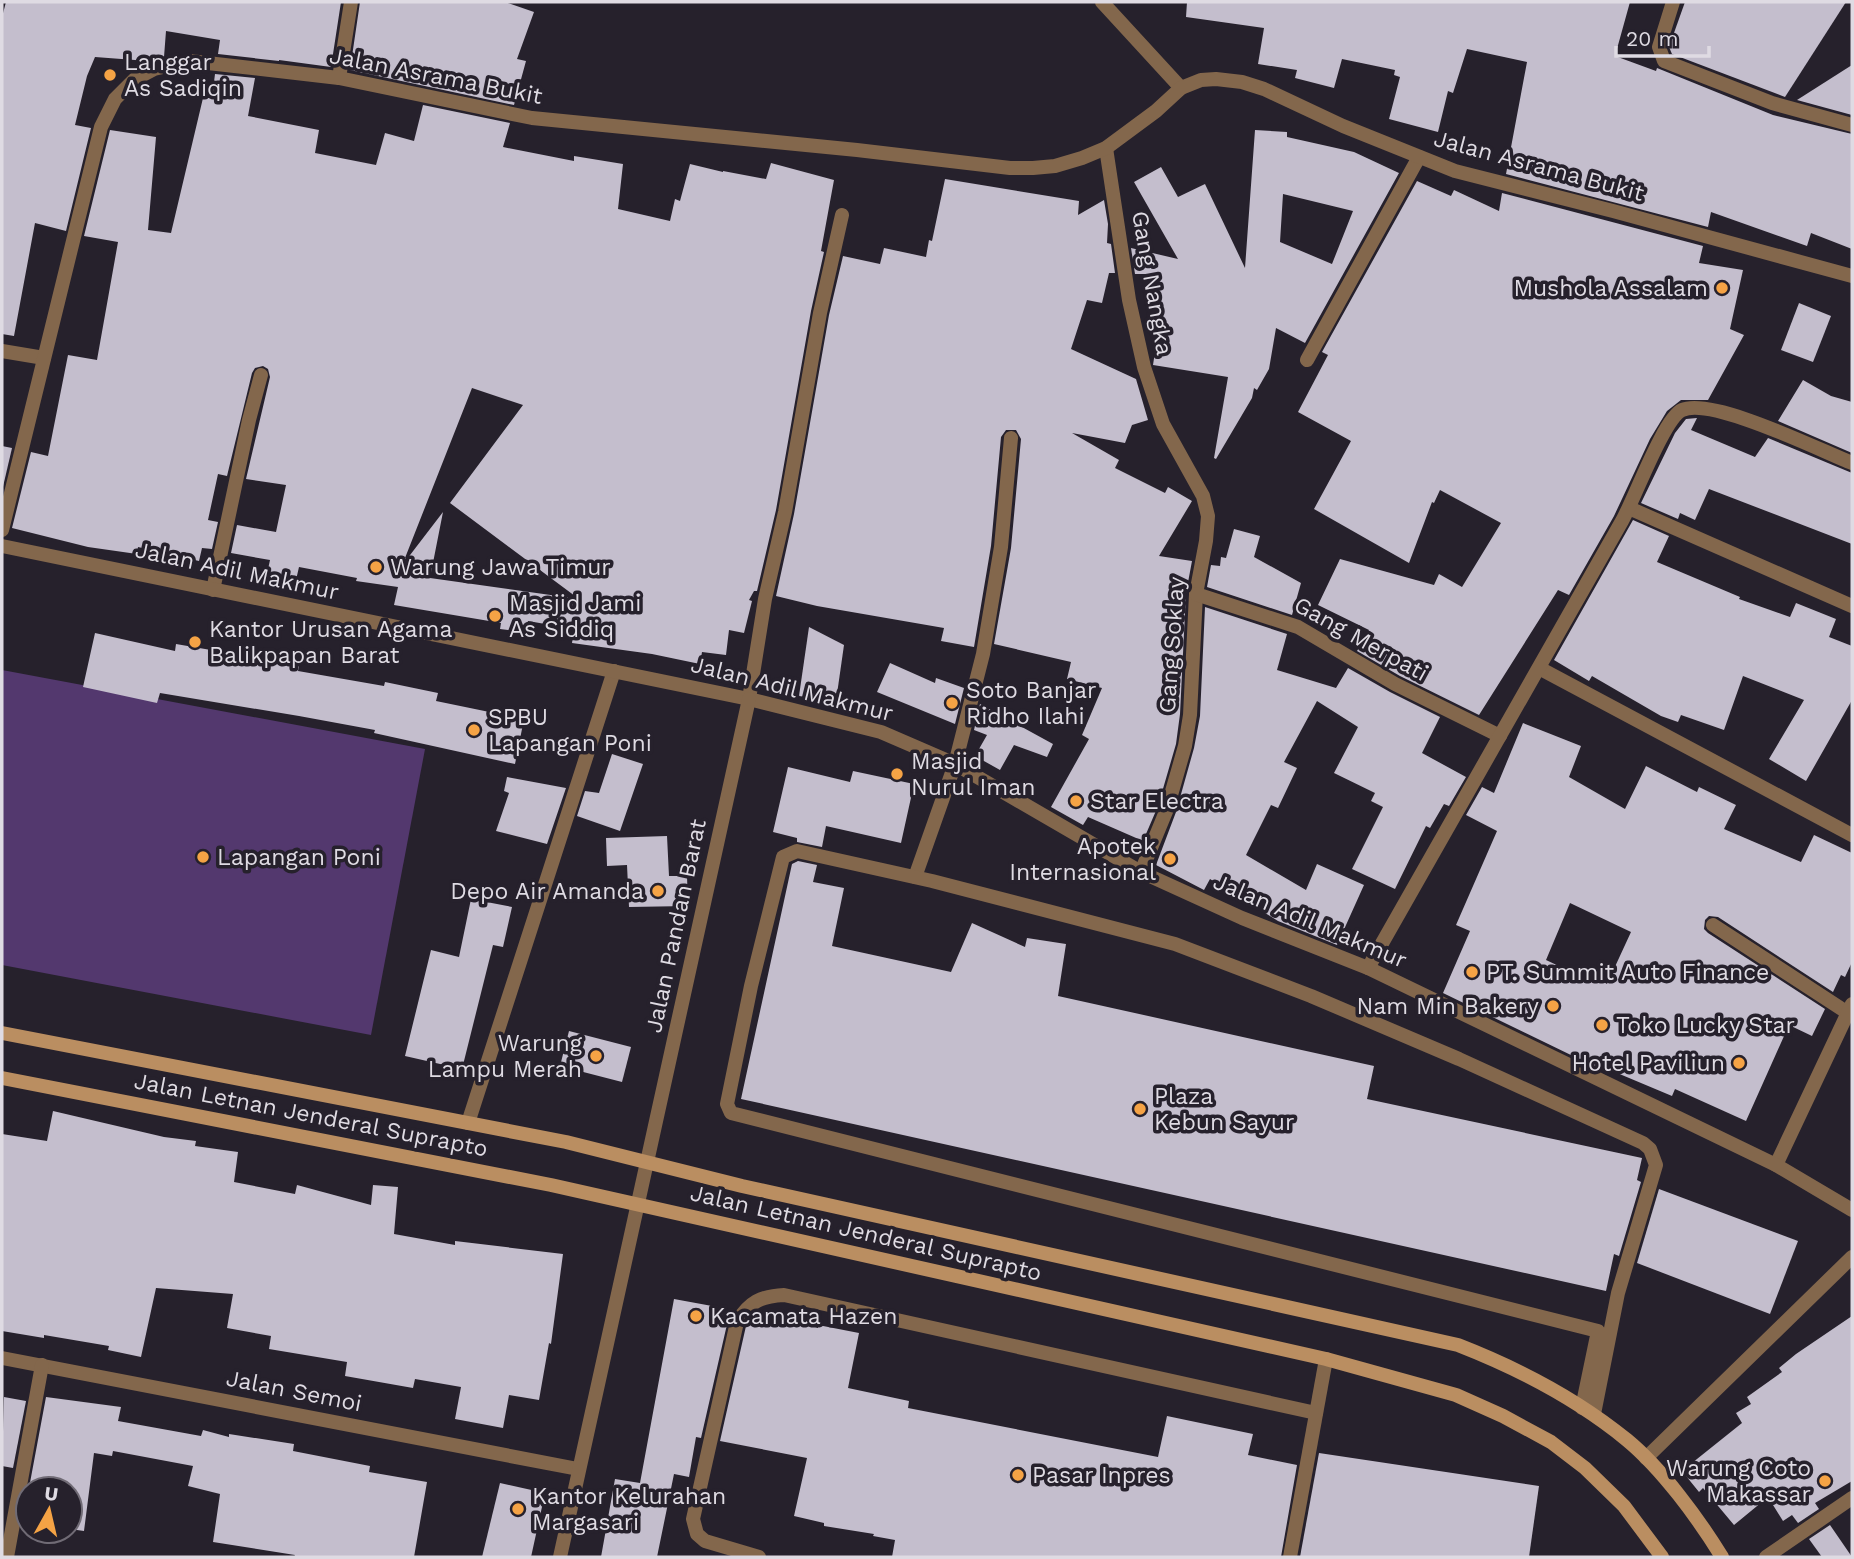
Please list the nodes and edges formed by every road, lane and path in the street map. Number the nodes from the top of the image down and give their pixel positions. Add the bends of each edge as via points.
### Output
1 (351, 2) edge
2 (1102, 2) edge
3 (1673, 2) edge
4 (339, 78) junction
5 (1181, 88) junction
6 (1852, 125) edge
7 (1106, 148) junction
8 (1419, 157) junction
9 (842, 215) dead end
10 (1852, 276) edge
11 (2, 351) edge
12 (44, 358) junction
13 (1307, 360) dead end
14 (261, 375) dead end
15 (1163, 424) joint
16 (1012, 438) dead end
17 (1852, 463) edge
18 (1629, 508) junction
19 (2, 530) edge
20 (2, 546) edge
21 (213, 590) junction
22 (1196, 594) junction
23 (1852, 606) edge
24 (1539, 668) junction
25 (614, 671) junction
26 (749, 699) junction
27 (1500, 736) junction
28 (955, 764) junction
29 (1852, 835) edge
30 (1141, 872) junction
31 (915, 877) junction
32 (1713, 925) dead end
33 (1368, 968) junction
34 (1850, 1009) edge
35 (2, 1033) edge
36 (2, 1078) edge
37 (468, 1123) junction
38 (647, 1162) junction
39 (1776, 1165) junction
40 (638, 1205) junction
41 (1852, 1210) edge
42 (1852, 1257) edge
43 (1604, 1333) junction
44 (2, 1357) edge
45 (1326, 1359) junction
46 (43, 1365) junction
47 (1588, 1411) junction
48 (1316, 1413) junction
49 (1646, 1458) junction
50 (578, 1469) junction
51 (1852, 1498) edge
52 (7, 1557) edge
53 (560, 1557) edge
54 (759, 1557) edge
55 (1290, 1557) edge
56 (1662, 1557) edge
57 (1722, 1557) edge
58 (1766, 1557) edge

1 - 4 street
2 - 5 street
3 - 6 street via 1659,47 1664,61 1772,103
4 - 7 street, Jalan Asrama Bukit via 532,118 1010,168 1055,166
4 - 12 street, Jalan Asrama Bukit via 190,61 154,69 135,79 115,99 101,127
5 - 7 street, Jalan Asrama Bukit
5 - 8 street, Jalan Asrama Bukit via 1200,80 1242,82
7 - 15 street, Gang Nangka via 1132,317
8 - 10 street, Jalan Asrama Bukit via 1455,172
8 - 13 street
9 - 26 street, Jalan Pandan Barat
11 - 12 street
12 - 19 street, Jalan Asrama Bukit
14 - 21 street
15 - 22 street, Gang Soklay via 1199,487 1208,516
16 - 28 street via 1001,547 983,654
17 - 18 street via 1737,416 1706,408 1682,410 1669,421
18 - 23 street
18 - 24 street
20 - 21 street, Jalan Adil Makmur
21 - 25 street, Jalan Adil Makmur
22 - 27 street, Gang Merpati via 1298,627 1395,684
22 - 30 street, Gang Soklay via 1185,746
24 - 27 street
24 - 29 street
25 - 26 street, Jalan Adil Makmur
25 - 37 street
26 - 28 street, Jalan Adil Makmur via 881,732
26 - 38 street, Jalan Pandan Barat
27 - 33 street
28 - 30 street, Jalan Adil Makmur
28 - 31 street
30 - 33 street, Jalan Adil Makmur
31 - 43 street via 1175,944 1460,1059 1643,1143 1656,1165
31 - 43 street via 797,851 783,857 743,1025 727,1104 731,1113
32 - 34 street
33 - 39 street, Jalan Adil Makmur
34 - 39 street
35 - 37 main road, Jalan Letnan Jenderal Suprapto
36 - 40 main road, Jalan Letnan Jenderal Suprapto
37 - 38 main road, Jalan Letnan Jenderal Suprapto
38 - 40 street, Jalan Pandan Barat
38 - 47 main road, Jalan Letnan Jenderal Suprapto via 1458,1345
39 - 41 street, Jalan Adil Makmur
40 - 45 main road, Jalan Letnan Jenderal Suprapto
40 - 50 street
42 - 49 street
43 - 47 street
44 - 46 street, Jalan Semoi
45 - 48 street
45 - 56 main road, Jalan Letnan Jenderal Suprapto via 1456,1395 1551,1442 1624,1506
46 - 50 street, Jalan Semoi
46 - 52 street
47 - 49 main road, Jalan Letnan Jenderal Suprapto
48 - 54 street via 784,1295 755,1300 737,1322 693,1519 697,1535 705,1541
48 - 55 street
49 - 57 main road, Jalan Letnan Jenderal Suprapto
50 - 53 street
51 - 58 street

